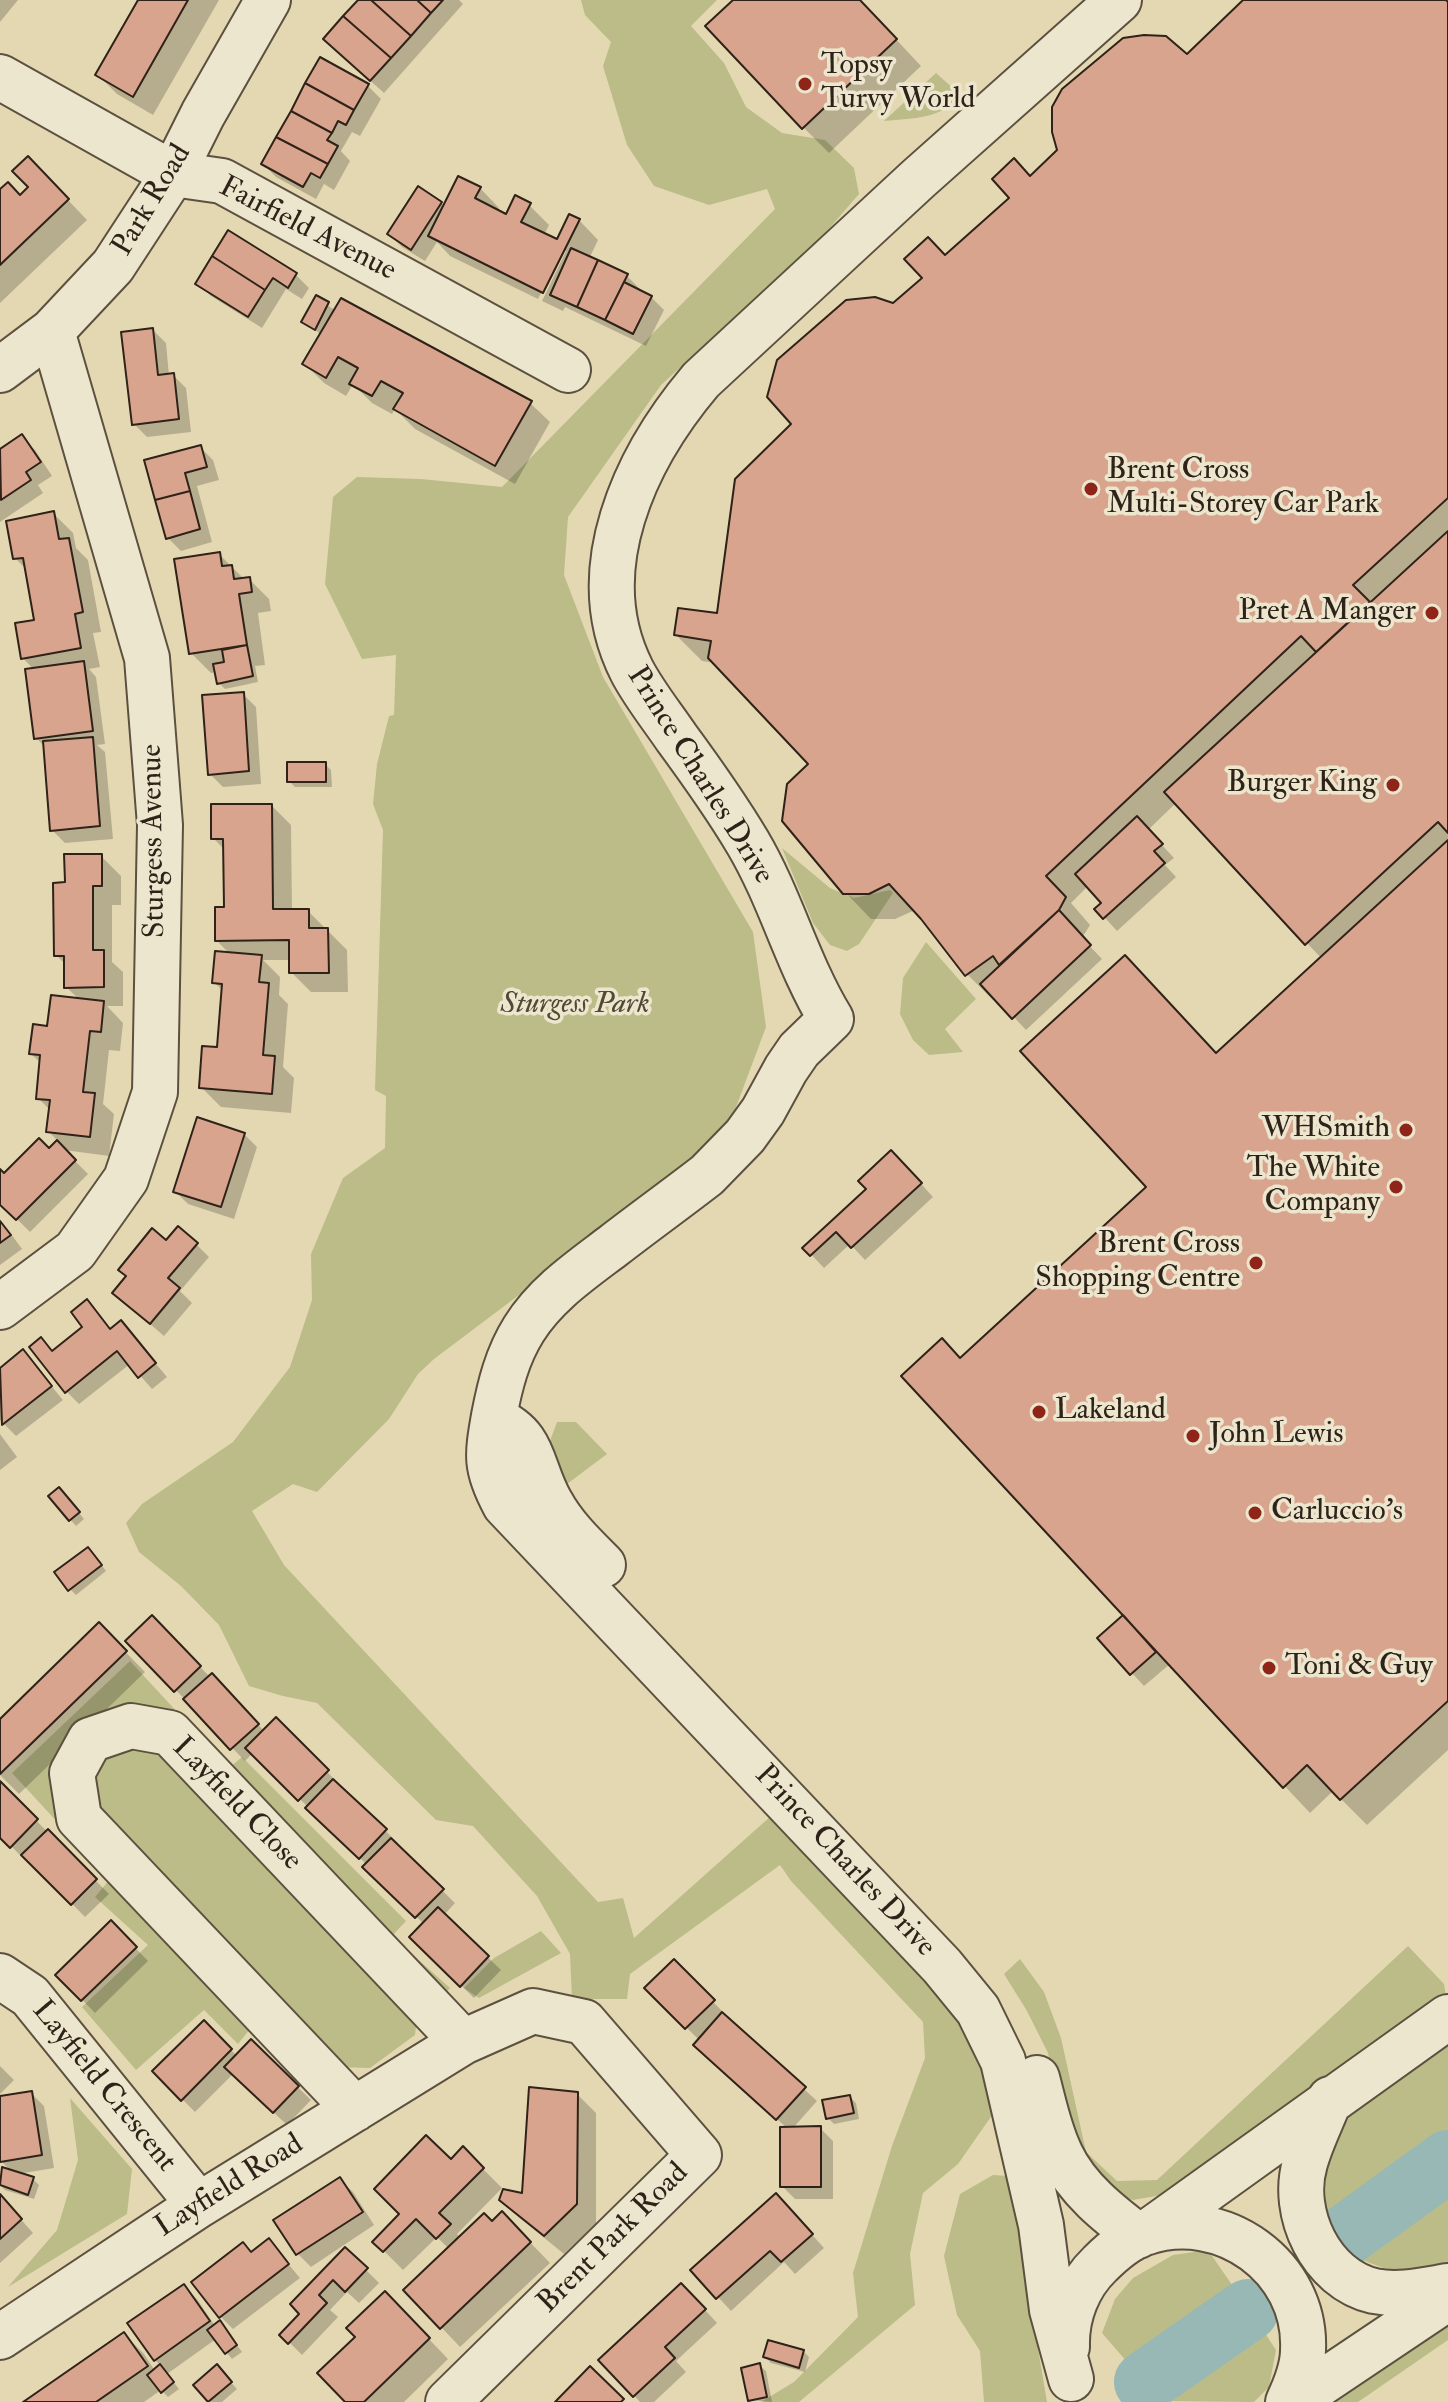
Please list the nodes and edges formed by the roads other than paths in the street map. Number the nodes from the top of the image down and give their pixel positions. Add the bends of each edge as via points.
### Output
1 (268, 0) edge
2 (1119, 0) edge
3 (0, 77) edge
4 (173, 174) junction
5 (52, 331) junction
6 (0, 370) edge
7 (568, 370) dead end
8 (0, 1307) edge
9 (494, 1419) junction
10 (0, 1976) edge
11 (1448, 2017) edge
12 (463, 2042) junction
13 (1330, 2099) junction
14 (355, 2109) junction
15 (199, 2205) junction
16 (1143, 2234) junction
17 (1285, 2282) junction
18 (1435, 2292) edge
19 (0, 2337) edge
20 (1077, 2390) edge
21 (448, 2402) edge
22 (1290, 2402) edge

1 - 4 street, Park Road
2 - 9 street, Prince Charles Drive via 701,380 676,409 638,474 612,571 622,646 644,691 751,848 831,1019 799,1050 763,1111 727,1156 541,1305 508,1359
3 - 4 street, Fairfield Avenue
4 - 5 street, Park Road via 113,266
4 - 7 street, Fairfield Avenue via 222,181
5 - 6 street, Park Road
5 - 8 street, Sturgess Avenue via 147,658 160,825 155,1092 126,1179 75,1251
9 - 16 street, Prince Charles Drive via 527,1445 551,1503 580,1542 981,1967 1014,2017 1029,2052 1062,2158 1088,2193
9 - 20 street, Prince Charles Drive via 489,1463 505,1505 978,2010 1009,2084 1041,2225 1052,2310
10 - 15 street, Layfield Crescent via 30,1996
11 - 13 street
12 - 14 street, Layfield Road
12 - 14 street, Layfield Close via 170,1733 131,1726 90,1740 72,1773 79,1818
12 - 21 street, Brent Park Road via 533,2011 584,2022 699,2155
13 - 16 street
13 - 17 street via 1288,2156 1274,2244
13 - 18 street via 1304,2164 1301,2190 1311,2240 1354,2284 1375,2291
14 - 15 street, Layfield Road
15 - 19 street, Layfield Road
16 - 17 street via 1183,2226 1220,2231 1253,2247
16 - 20 street via 1115,2249 1089,2274 1072,2307 1066,2343
17 - 18 street via 1375,2301
17 - 22 street via 1301,2320 1303,2350
18 - 22 street

